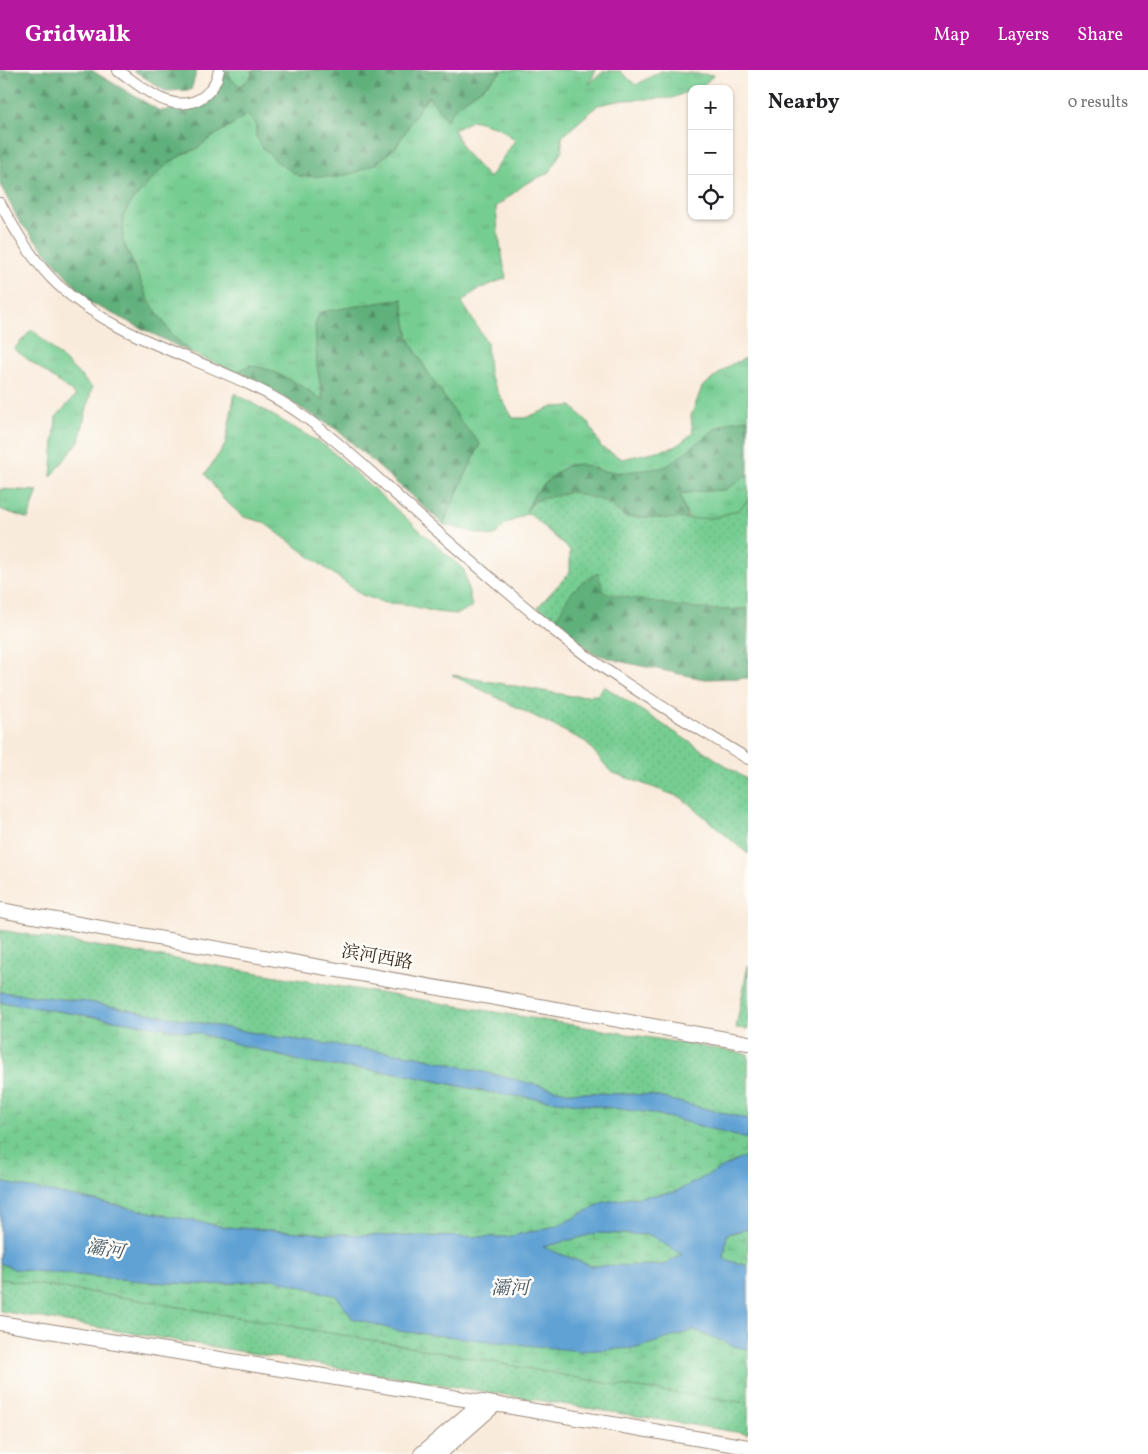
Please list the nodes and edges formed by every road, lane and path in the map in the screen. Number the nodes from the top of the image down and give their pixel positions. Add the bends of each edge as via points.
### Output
1 (118, 70) edge
2 (219, 70) edge
3 (0, 203) edge
4 (748, 760) edge
5 (0, 910) edge
6 (748, 1043) edge
7 (0, 1323) edge
8 (482, 1402) junction
9 (496, 1404) junction
10 (748, 1448) edge
11 (421, 1454) edge
12 (439, 1454) edge

1 - 2 street via 157,97 177,104 188,104 209,92 216,83
3 - 4 street via 40,266 90,311 132,335 246,383 306,418 562,637 611,673
5 - 6 street, 滨河西路
7 - 8 street
8 - 9 street
8 - 11 street
9 - 10 street
9 - 12 street

